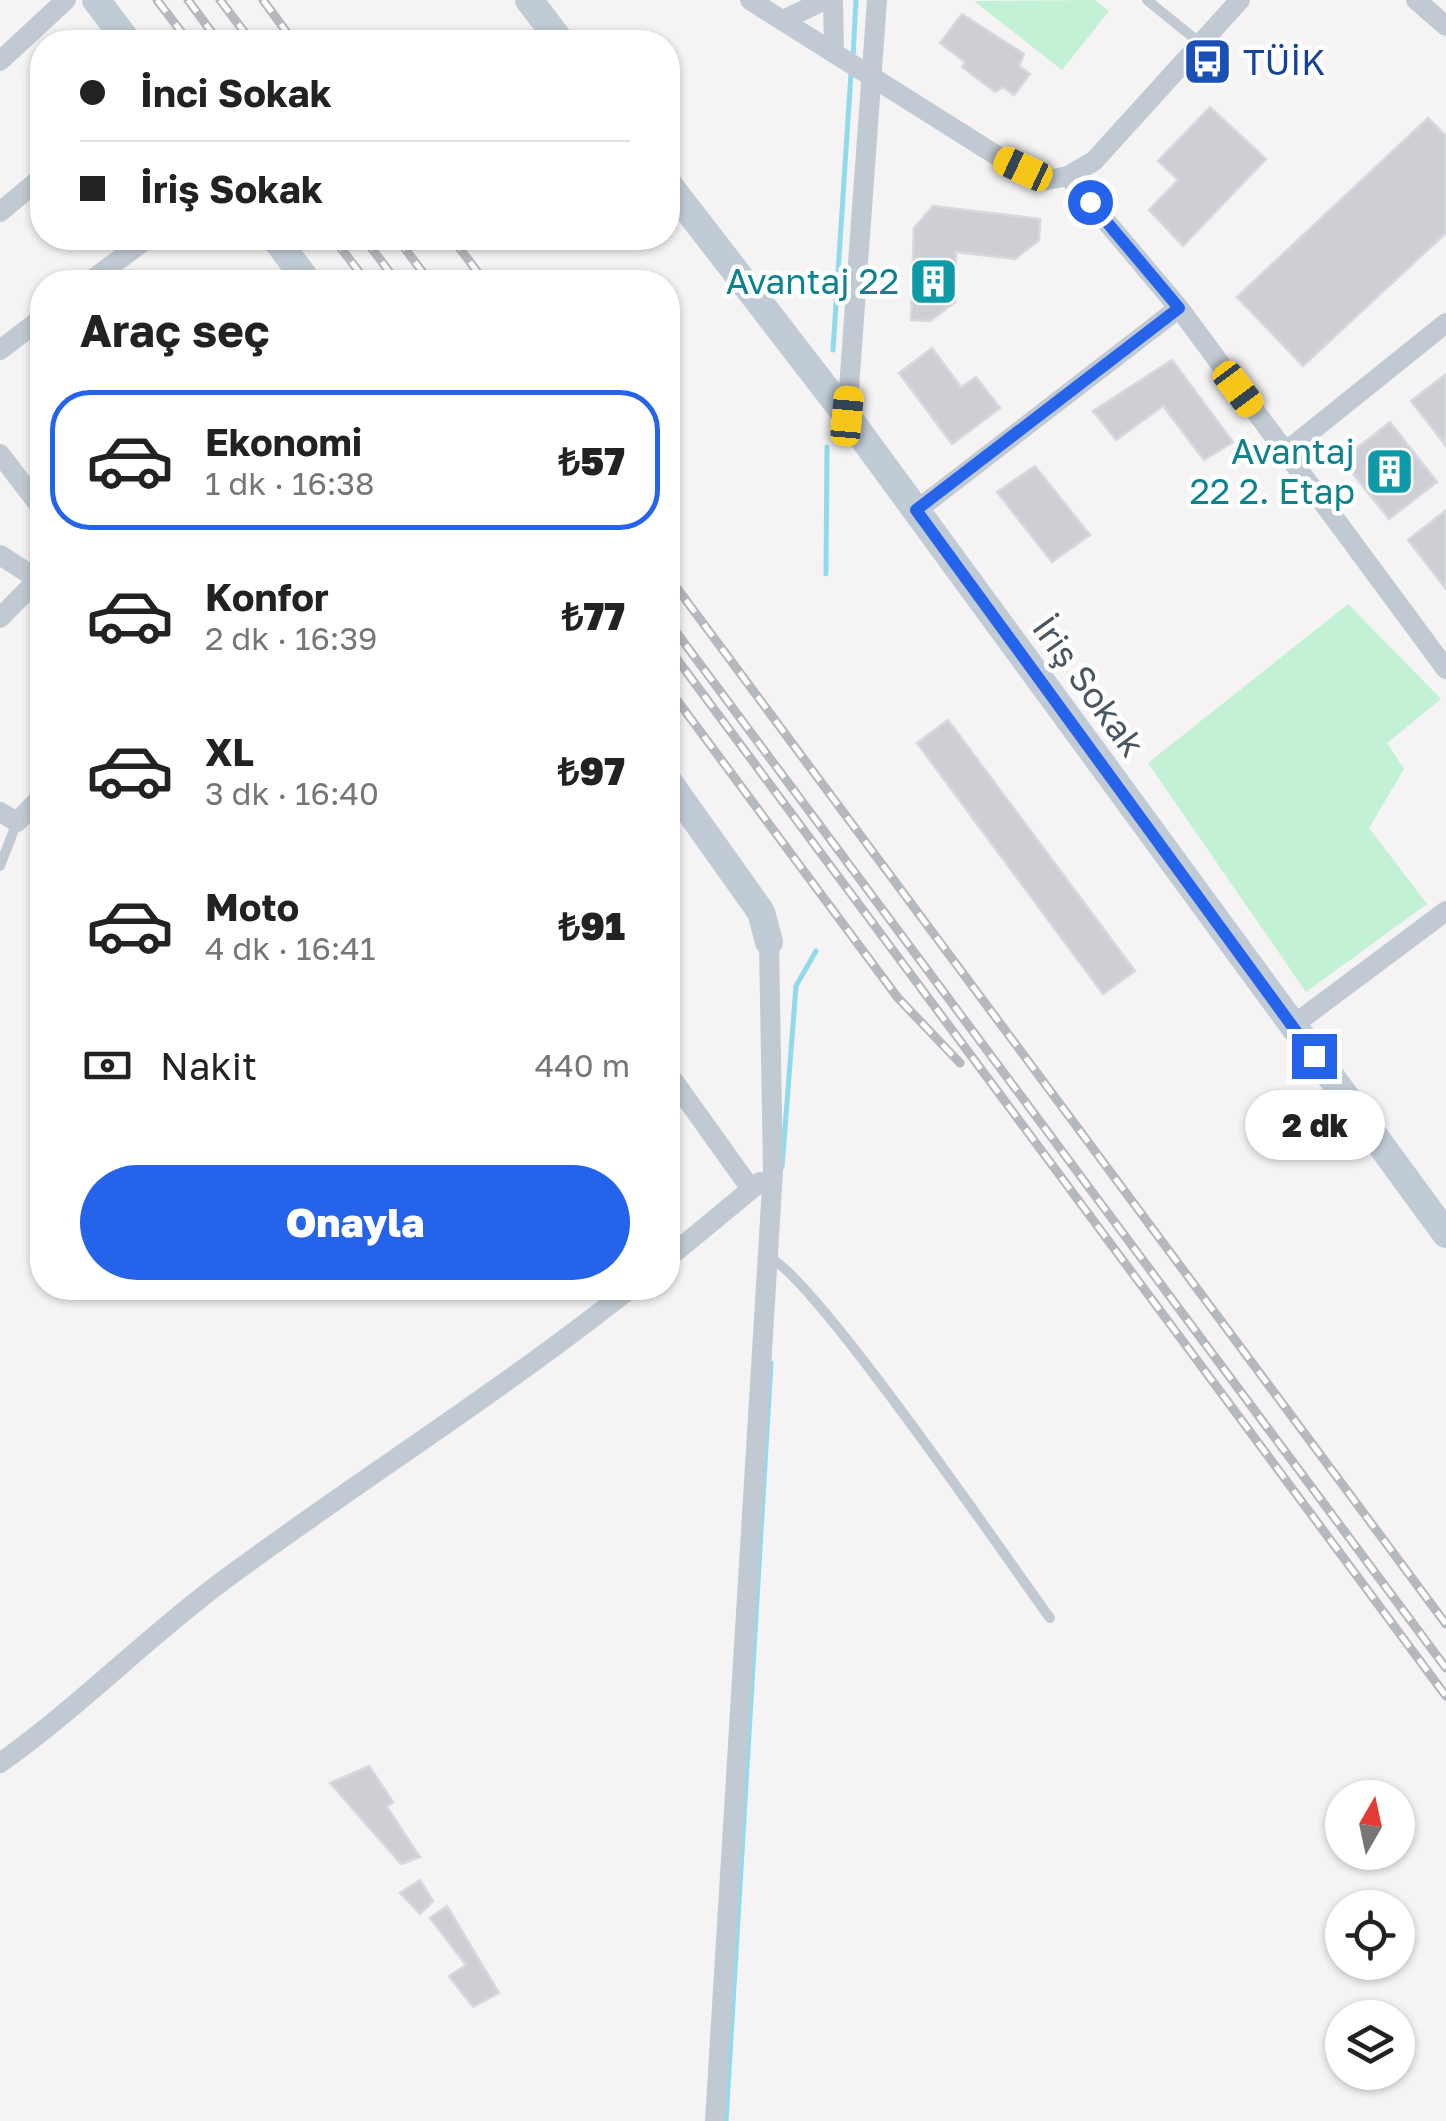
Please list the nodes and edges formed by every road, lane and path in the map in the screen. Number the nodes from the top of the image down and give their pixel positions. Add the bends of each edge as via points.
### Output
1 (66, 0) edge
2 (96, 0) edge
3 (528, 0) edge
4 (750, 0) edge
5 (825, 0) edge
6 (833, 0) edge
7 (877, 0) edge
8 (1147, 0) edge
9 (1240, 0) edge
10 (1416, 0) edge
11 (783, 20) junction
12 (1446, 26) edge
13 (34, 30) edge
14 (119, 30) edge
15 (551, 30) edge
16 (30, 33) edge
17 (1201, 43) junction
18 (834, 52) junction
19 (0, 61) edge
20 (873, 74) junction
21 (1068, 176) junction
22 (30, 186) edge
23 (680, 200) edge
24 (0, 212) edge
25 (132, 250) edge
26 (105, 270) edge
27 (1179, 308) junction
28 (1446, 323) edge
29 (30, 327) edge
30 (0, 350) edge
31 (847, 416) junction
32 (1284, 448) junction
33 (0, 454) edge
34 (30, 480) edge
35 (916, 510) junction
36 (0, 555) edge
37 (30, 572) edge
38 (30, 587) edge
39 (0, 618) edge
40 (1446, 669) edge
41 (680, 797) edge
42 (30, 803) edge
43 (8, 817) edge
44 (0, 866) edge
45 (1446, 911) edge
46 (769, 942) joint
47 (1292, 1026) junction
48 (680, 1090) edge
49 (773, 1171) junction
50 (751, 1190) junction
51 (1446, 1234) edge
52 (680, 1248) edge
53 (772, 1259) junction
54 (615, 1300) edge
55 (1050, 1618) dead end
56 (0, 1763) edge
57 (714, 2121) edge

1 - 13 street
2 - 14 main road
3 - 15 main road
4 - 11 street
5 - 11 street
6 - 18 street
7 - 20 street
8 - 17 lane
9 - 17 street
10 - 12 street
11 - 18 street
16 - 19 street
17 - 21 street via 1094,161
18 - 20 street
20 - 21 street via 999,158 1047,180
20 - 31 street
21 - 27 street
22 - 24 street
23 - 31 main road, İriş Sokak
25 - 26 street
27 - 32 street
27 - 35 street
28 - 32 street
29 - 30 street
31 - 35 main road, İriş Sokak
32 - 40 street
33 - 34 street
35 - 47 main road, İriş Sokak
36 - 37 street
38 - 39 street
41 - 46 main road via 760,912
42 - 43 street
43 - 44 lane
45 - 47 street
46 - 49 street
47 - 51 main road, İriş Sokak
48 - 50 street
49 - 50 street
49 - 53 street
50 - 52 street
53 - 55 lane via 860,1359
53 - 57 street
54 - 56 street via 478,1406 150,1636 52,1726

